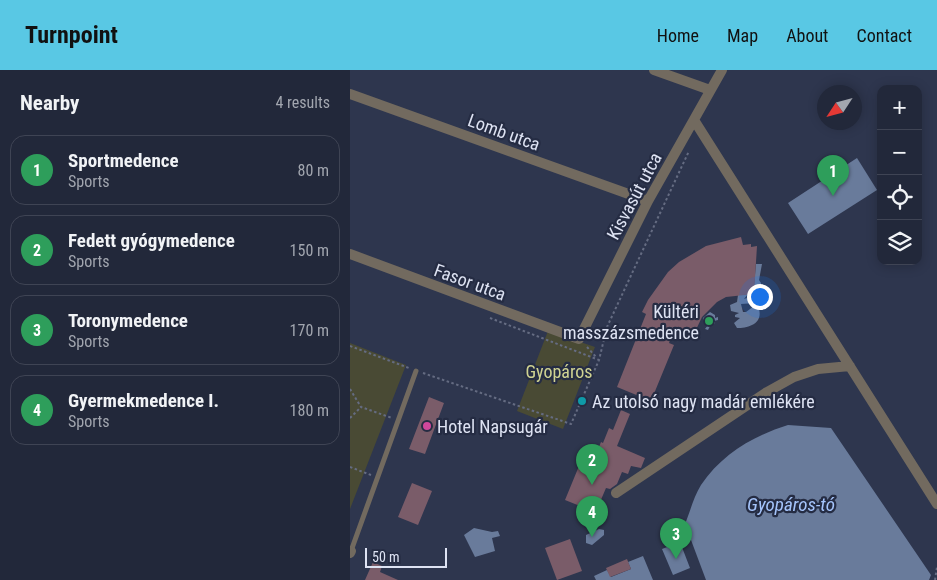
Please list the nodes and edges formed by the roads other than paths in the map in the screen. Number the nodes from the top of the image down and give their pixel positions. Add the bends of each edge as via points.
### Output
1 (654, 70) edge
2 (722, 70) edge
3 (710, 90) junction
4 (350, 94) edge
5 (694, 120) junction
6 (648, 200) junction
7 (350, 254) edge
8 (579, 339) joint
9 (850, 366) junction
10 (416, 371) road end
11 (616, 493) dead end
12 (937, 504) edge
13 (350, 552) edge

1 - 3 street
2 - 3 street, Kisvasút utca
3 - 5 street, Kisvasút utca
4 - 6 street, Lomb utca
5 - 6 street, Kisvasút utca
5 - 9 street
6 - 8 street, Kisvasút utca
7 - 8 street, Fasor utca
9 - 11 street via 818,369 766,392
9 - 12 street
10 - 13 lane

